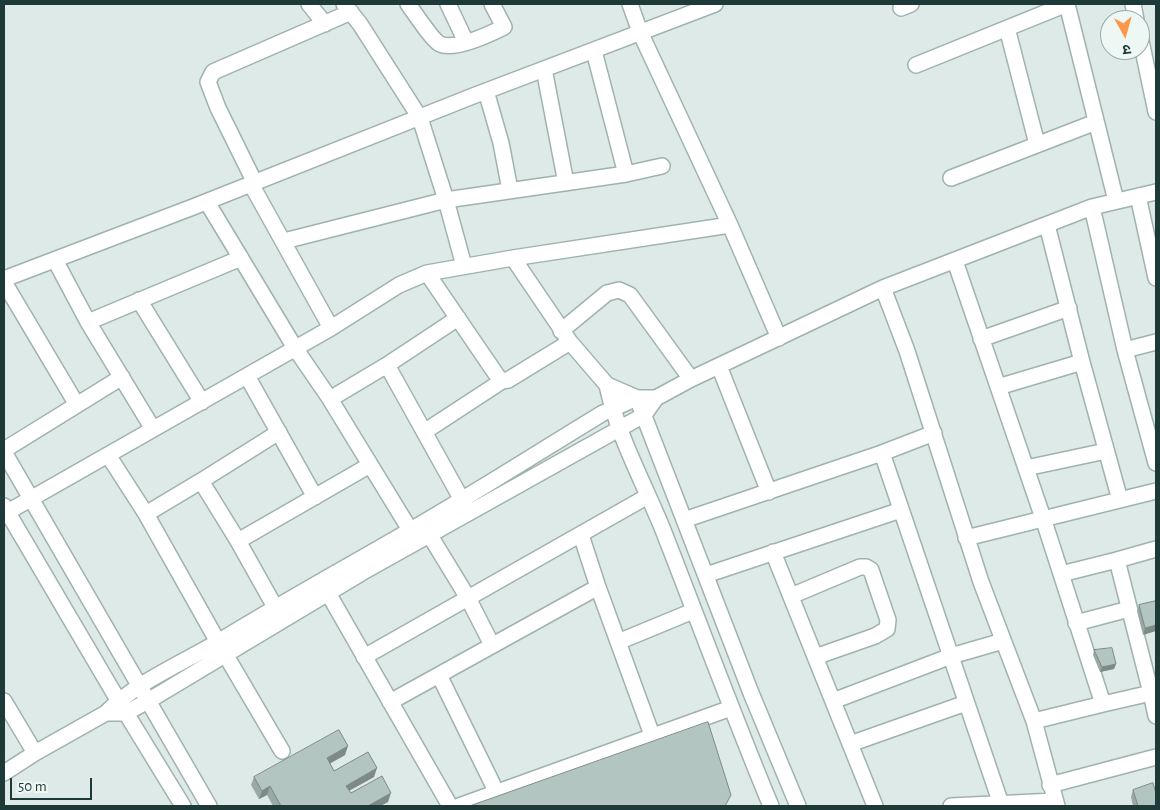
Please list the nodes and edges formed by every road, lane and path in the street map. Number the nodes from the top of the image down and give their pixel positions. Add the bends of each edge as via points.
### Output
1 (309, 4) edge
2 (408, 4) edge
3 (448, 4) edge
4 (492, 4) edge
5 (630, 4) edge
6 (715, 4) edge
7 (1067, 4) edge
8 (347, 8) edge
9 (684, 9) edge
10 (325, 24) junction
11 (1007, 28) junction
12 (640, 32) junction
13 (466, 42) junction
14 (594, 51) junction
15 (1146, 60) edge
16 (916, 65) dead end
17 (544, 69) junction
18 (486, 91) junction
19 (1156, 105) edge
20 (420, 118) junction
21 (1096, 122) junction
22 (1037, 144) junction
23 (662, 166) dead end
24 (626, 174) junction
25 (951, 178) dead end
26 (253, 183) junction
27 (566, 183) junction
28 (510, 190) junction
29 (1156, 192) edge
30 (1138, 196) junction
31 (446, 200) junction
32 (1116, 201) junction
33 (207, 202) junction
34 (1092, 207) junction
35 (730, 225) junction
36 (1047, 225) junction
37 (284, 241) junction
38 (1153, 252) edge
39 (241, 258) junction
40 (513, 258) junction
41 (55, 260) junction
42 (955, 261) junction
43 (464, 266) junction
44 (428, 273) junction
45 (1156, 278) edge
46 (4, 280) edge
47 (883, 288) junction
48 (139, 300) junction
49 (1069, 308) junction
50 (458, 318) junction
51 (88, 322) junction
52 (331, 328) junction
53 (566, 337) junction
54 (779, 338) junction
55 (982, 340) junction
56 (1156, 342) edge
57 (295, 348) junction
58 (1125, 350) junction
59 (1082, 362) junction
60 (387, 365) junction
61 (719, 366) junction
62 (247, 376) junction
63 (122, 377) junction
64 (691, 379) junction
65 (502, 381) junction
66 (607, 385) junction
67 (998, 387) junction
68 (637, 398) junction
69 (656, 398) junction
70 (330, 399) junction
71 (202, 402) junction
72 (77, 405) junction
73 (612, 409) junction
74 (644, 415) junction
75 (620, 428) junction
76 (153, 429) junction
77 (278, 432) junction
78 (424, 432) junction
79 (934, 433) junction
80 (4, 451) edge
81 (1106, 451) junction
82 (882, 453) junction
83 (108, 455) junction
84 (1156, 463) edge
85 (370, 466) junction
86 (1026, 468) junction
87 (201, 481) junction
88 (1156, 491) edge
89 (769, 492) junction
90 (648, 496) junction
91 (315, 497) junction
92 (31, 498) junction
93 (1120, 500) junction
94 (465, 506) junction
95 (901, 510) junction
96 (5, 511) edge
97 (146, 514) junction
98 (1043, 518) junction
99 (684, 520) junction
100 (581, 535) junction
101 (419, 536) junction
102 (966, 538) junction
103 (238, 541) junction
104 (1156, 549) edge
105 (773, 552) junction
106 (1117, 560) junction
107 (1061, 574) junction
108 (706, 575) junction
109 (598, 587) junction
110 (328, 593) junction
111 (791, 596) junction
112 (468, 598) junction
113 (275, 607) junction
114 (1129, 609) junction
115 (693, 611) junction
116 (1076, 623) junction
117 (1003, 640) junction
118 (618, 642) junction
119 (492, 645) junction
120 (221, 649) junction
121 (951, 656) junction
122 (364, 657) junction
123 (815, 657) junction
124 (439, 675) junction
125 (140, 687) junction
126 (1150, 693) junction
127 (4, 701) edge
128 (148, 701) junction
129 (833, 701) junction
130 (390, 702) junction
131 (966, 703) junction
132 (1103, 704) junction
133 (122, 706) junction
134 (731, 708) junction
135 (1156, 716) edge
136 (1034, 721) junction
137 (652, 735) junction
138 (850, 744) junction
139 (282, 751) dead end
140 (35, 753) junction
141 (1156, 757) edge
142 (4, 772) edge
143 (1050, 785) junction
144 (496, 793) junction
145 (1000, 804) junction
146 (1056, 804) edge
147 (183, 806) edge
148 (209, 806) edge
149 (450, 806) edge
150 (459, 806) edge
151 (770, 806) edge
152 (798, 806) edge
153 (875, 806) edge
154 (951, 806) edge

1 - 10 street
2 - 13 street via 440,44 452,46
3 - 13 street
4 - 13 street via 504,28
5 - 12 street
6 - 9 street
7 - 11 street
7 - 21 street
8 - 10 street
8 - 20 street
9 - 12 street
10 - 26 street via 210,75 208,82 218,108
11 - 16 street
11 - 22 street
12 - 14 street
12 - 35 street
14 - 17 street
14 - 24 street
15 - 19 street
17 - 18 street
17 - 27 street
18 - 20 street
18 - 28 street
20 - 26 street
20 - 31 street
21 - 22 street
21 - 32 street
22 - 25 street
23 - 24 street
24 - 27 street
26 - 33 street
26 - 37 street
27 - 28 street
28 - 31 street
29 - 30 street
30 - 32 street
30 - 38 street
31 - 37 street
31 - 43 street
32 - 34 street
33 - 39 street
33 - 41 street
34 - 36 street
34 - 58 street
35 - 40 street
35 - 54 street
36 - 42 street
36 - 49 street
37 - 52 street
38 - 45 street
39 - 48 street
39 - 57 street
40 - 43 street
40 - 53 street
41 - 46 street
41 - 51 street
42 - 47 street
42 - 55 street
43 - 44 street
44 - 50 street
44 - 52 street via 399,286
46 - 72 street
47 - 54 street
47 - 79 street
48 - 51 street
48 - 71 street
49 - 55 street
49 - 59 street
50 - 60 street
50 - 65 street
51 - 63 street
52 - 57 street
53 - 64 street via 607,293 619,290 630,295
53 - 65 street via 508,380
53 - 66 street
54 - 61 street
55 - 67 street
56 - 58 street
57 - 62 street
57 - 70 street
58 - 84 street
59 - 67 street
59 - 81 street
60 - 70 street
60 - 78 street
61 - 64 street
61 - 89 street
62 - 71 street
62 - 77 street
63 - 72 street
63 - 76 street
64 - 69 street
65 - 78 street
66 - 68 street
66 - 73 street
67 - 86 street
68 - 69 street
68 - 73 street
68 - 74 street
69 - 74 street
70 - 85 street
71 - 76 street
72 - 80 street
73 - 75 street
73 - 94 street
74 - 75 street
74 - 99 street
75 - 90 street
75 - 94 street
76 - 83 street
77 - 87 street
77 - 91 street
78 - 94 street
79 - 82 street
79 - 102 street
80 - 92 street
81 - 86 street
81 - 93 street
82 - 89 street
82 - 95 street
83 - 92 street
83 - 97 street
85 - 91 street
85 - 101 street
86 - 98 street
87 - 97 street
87 - 103 street
88 - 93 street
89 - 99 street
90 - 100 street
90 - 115 street
91 - 103 street
92 - 96 street
92 - 125 street
93 - 98 street
94 - 101 street
95 - 105 street
95 - 121 street
96 - 133 street
97 - 120 street
98 - 102 street
98 - 107 street
99 - 108 street
100 - 109 street
100 - 112 street
101 - 110 street
101 - 112 street
101 - 113 street
102 - 117 street
103 - 113 street
104 - 106 street
105 - 108 street
105 - 111 street
106 - 107 street
106 - 114 street
107 - 116 street
108 - 152 street
109 - 118 street
109 - 119 street
110 - 120 street
110 - 122 street
111 - 123 street
111 - 123 street via 860,567 871,570 888,620 887,629
112 - 119 street
112 - 122 street
113 - 120 street
114 - 116 street
114 - 126 street
115 - 118 street
115 - 134 street
116 - 132 street
117 - 121 street
117 - 136 street
118 - 137 street
119 - 124 street
120 - 125 street
120 - 128 street
120 - 139 street
121 - 129 street
121 - 131 street
122 - 130 street
123 - 129 street
124 - 130 street
124 - 144 street
125 - 128 street
125 - 133 street
126 - 132 street
126 - 135 street
127 - 140 street
128 - 133 street
128 - 148 street
129 - 138 street
130 - 149 street
131 - 138 street
131 - 145 street
132 - 136 street
133 - 140 street
133 - 147 street
134 - 137 street
134 - 151 street
136 - 143 street
137 - 144 street
138 - 153 street
140 - 142 street
141 - 143 street
143 - 146 street
144 - 150 street
145 - 146 street
145 - 154 street

